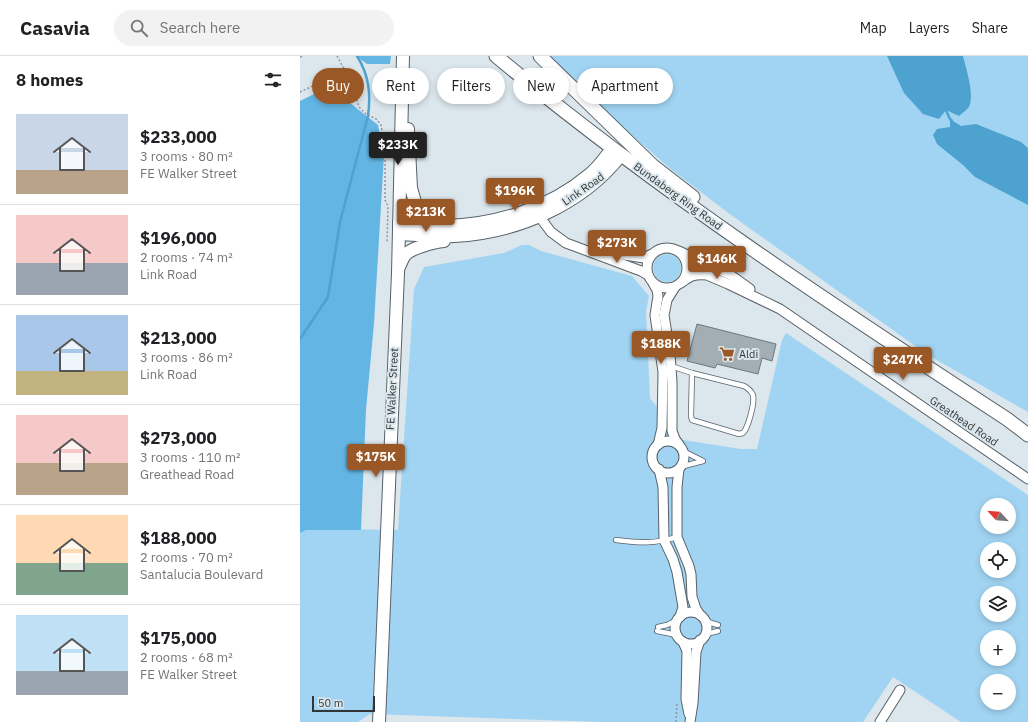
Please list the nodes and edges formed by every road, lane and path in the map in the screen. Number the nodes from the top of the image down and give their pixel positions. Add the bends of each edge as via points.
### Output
1 (303, 56) edge
2 (337, 56) edge
3 (403, 56) edge
4 (496, 56) edge
5 (540, 56) edge
6 (300, 57) edge
7 (344, 68) edge
8 (403, 68) edge
9 (312, 86) edge
10 (300, 92) edge
11 (358, 104) edge
12 (402, 104) edge
13 (406, 104) edge
14 (616, 152) junction
15 (537, 211) junction
16 (432, 226) junction
17 (719, 226) junction
18 (486, 232) junction
19 (396, 233) junction
20 (579, 248) junction
21 (672, 248) junction
22 (652, 254) junction
23 (398, 272) junction
24 (650, 279) junction
25 (678, 285) junction
26 (767, 302) junction
27 (662, 363) junction
28 (671, 366) junction
29 (692, 373) junction
30 (1007, 420) junction
31 (1028, 430) edge
32 (1028, 435) edge
33 (658, 445) junction
34 (681, 448) junction
35 (679, 468) junction
36 (659, 469) junction
37 (1028, 479) edge
38 (677, 537) junction
39 (616, 540) dead end
40 (664, 540) junction
41 (702, 617) junction
42 (678, 618) junction
43 (718, 625) dead end
44 (718, 631) dead end
45 (702, 639) junction
46 (681, 640) junction
47 (900, 690) dead end
48 (690, 720) edge
49 (379, 722) edge
50 (880, 722) edge

1 - 6 path
2 - 7 path
3 - 8 main road, FE Walker Street
4 - 14 main road, Bundaberg Ring Road
5 - 17 main road via 653,166 695,198
9 - 10 path
11 - 19 path via 366,114 381,125 385,154 385,200 388,206 387,242
12 - 19 main road, FE Walker Street
13 - 16 main road via 410,137 411,188 419,216
14 - 15 main road, Link Road via 610,169 589,188 562,205
14 - 17 main road, Bundaberg Ring Road
15 - 16 main road, Link Road via 462,225
15 - 18 main road, Link Road via 520,223
15 - 20 street via 551,232 559,239
16 - 19 main road, Link Road
17 - 30 main road, Bundaberg Ring Road
18 - 19 main road, Link Road via 454,236
18 - 23 main road via 466,240 435,242 407,253
19 - 23 main road, FE Walker Street
20 - 22 street via 644,258
20 - 24 street via 641,271
21 - 22 street via 661,248
21 - 25 street via 683,256 686,263 685,277
21 - 26 street, Greathead Road via 732,276
22 - 24 street via 647,264
23 - 49 main road, FE Walker Street
24 - 25 street via 663,288
24 - 27 street via 658,296 655,315
25 - 26 street, Greathead Road via 697,274
25 - 28 street via 667,300 664,315
26 - 37 street, Greathead Road
27 - 28 lane
27 - 33 street via 662,428
28 - 29 lane
28 - 34 street via 672,431
29 - 29 lane via 744,386 749,390 753,396 753,403 743,434 692,420
30 - 31 main road, Bundaberg Ring Road
30 - 32 main road, Bundaberg Ring Road
33 - 34 street via 666,441 676,443
33 - 36 street via 653,460
34 - 35 street via 684,459
34 - 35 lane via 705,461
35 - 36 street via 672,472
35 - 38 street
36 - 40 street via 663,487
38 - 40 lane
38 - 41 street via 689,566 692,597
39 - 40 lane via 647,543
40 - 42 street via 677,572 683,607
41 - 42 street via 697,613 688,612
41 - 43 lane
41 - 45 street via 706,628
42 - 46 street via 675,630
42 - 46 lane via 658,629
44 - 45 lane
45 - 46 street via 692,644
45 - 48 street via 696,652
46 - 48 street via 688,651 686,699
47 - 50 street

